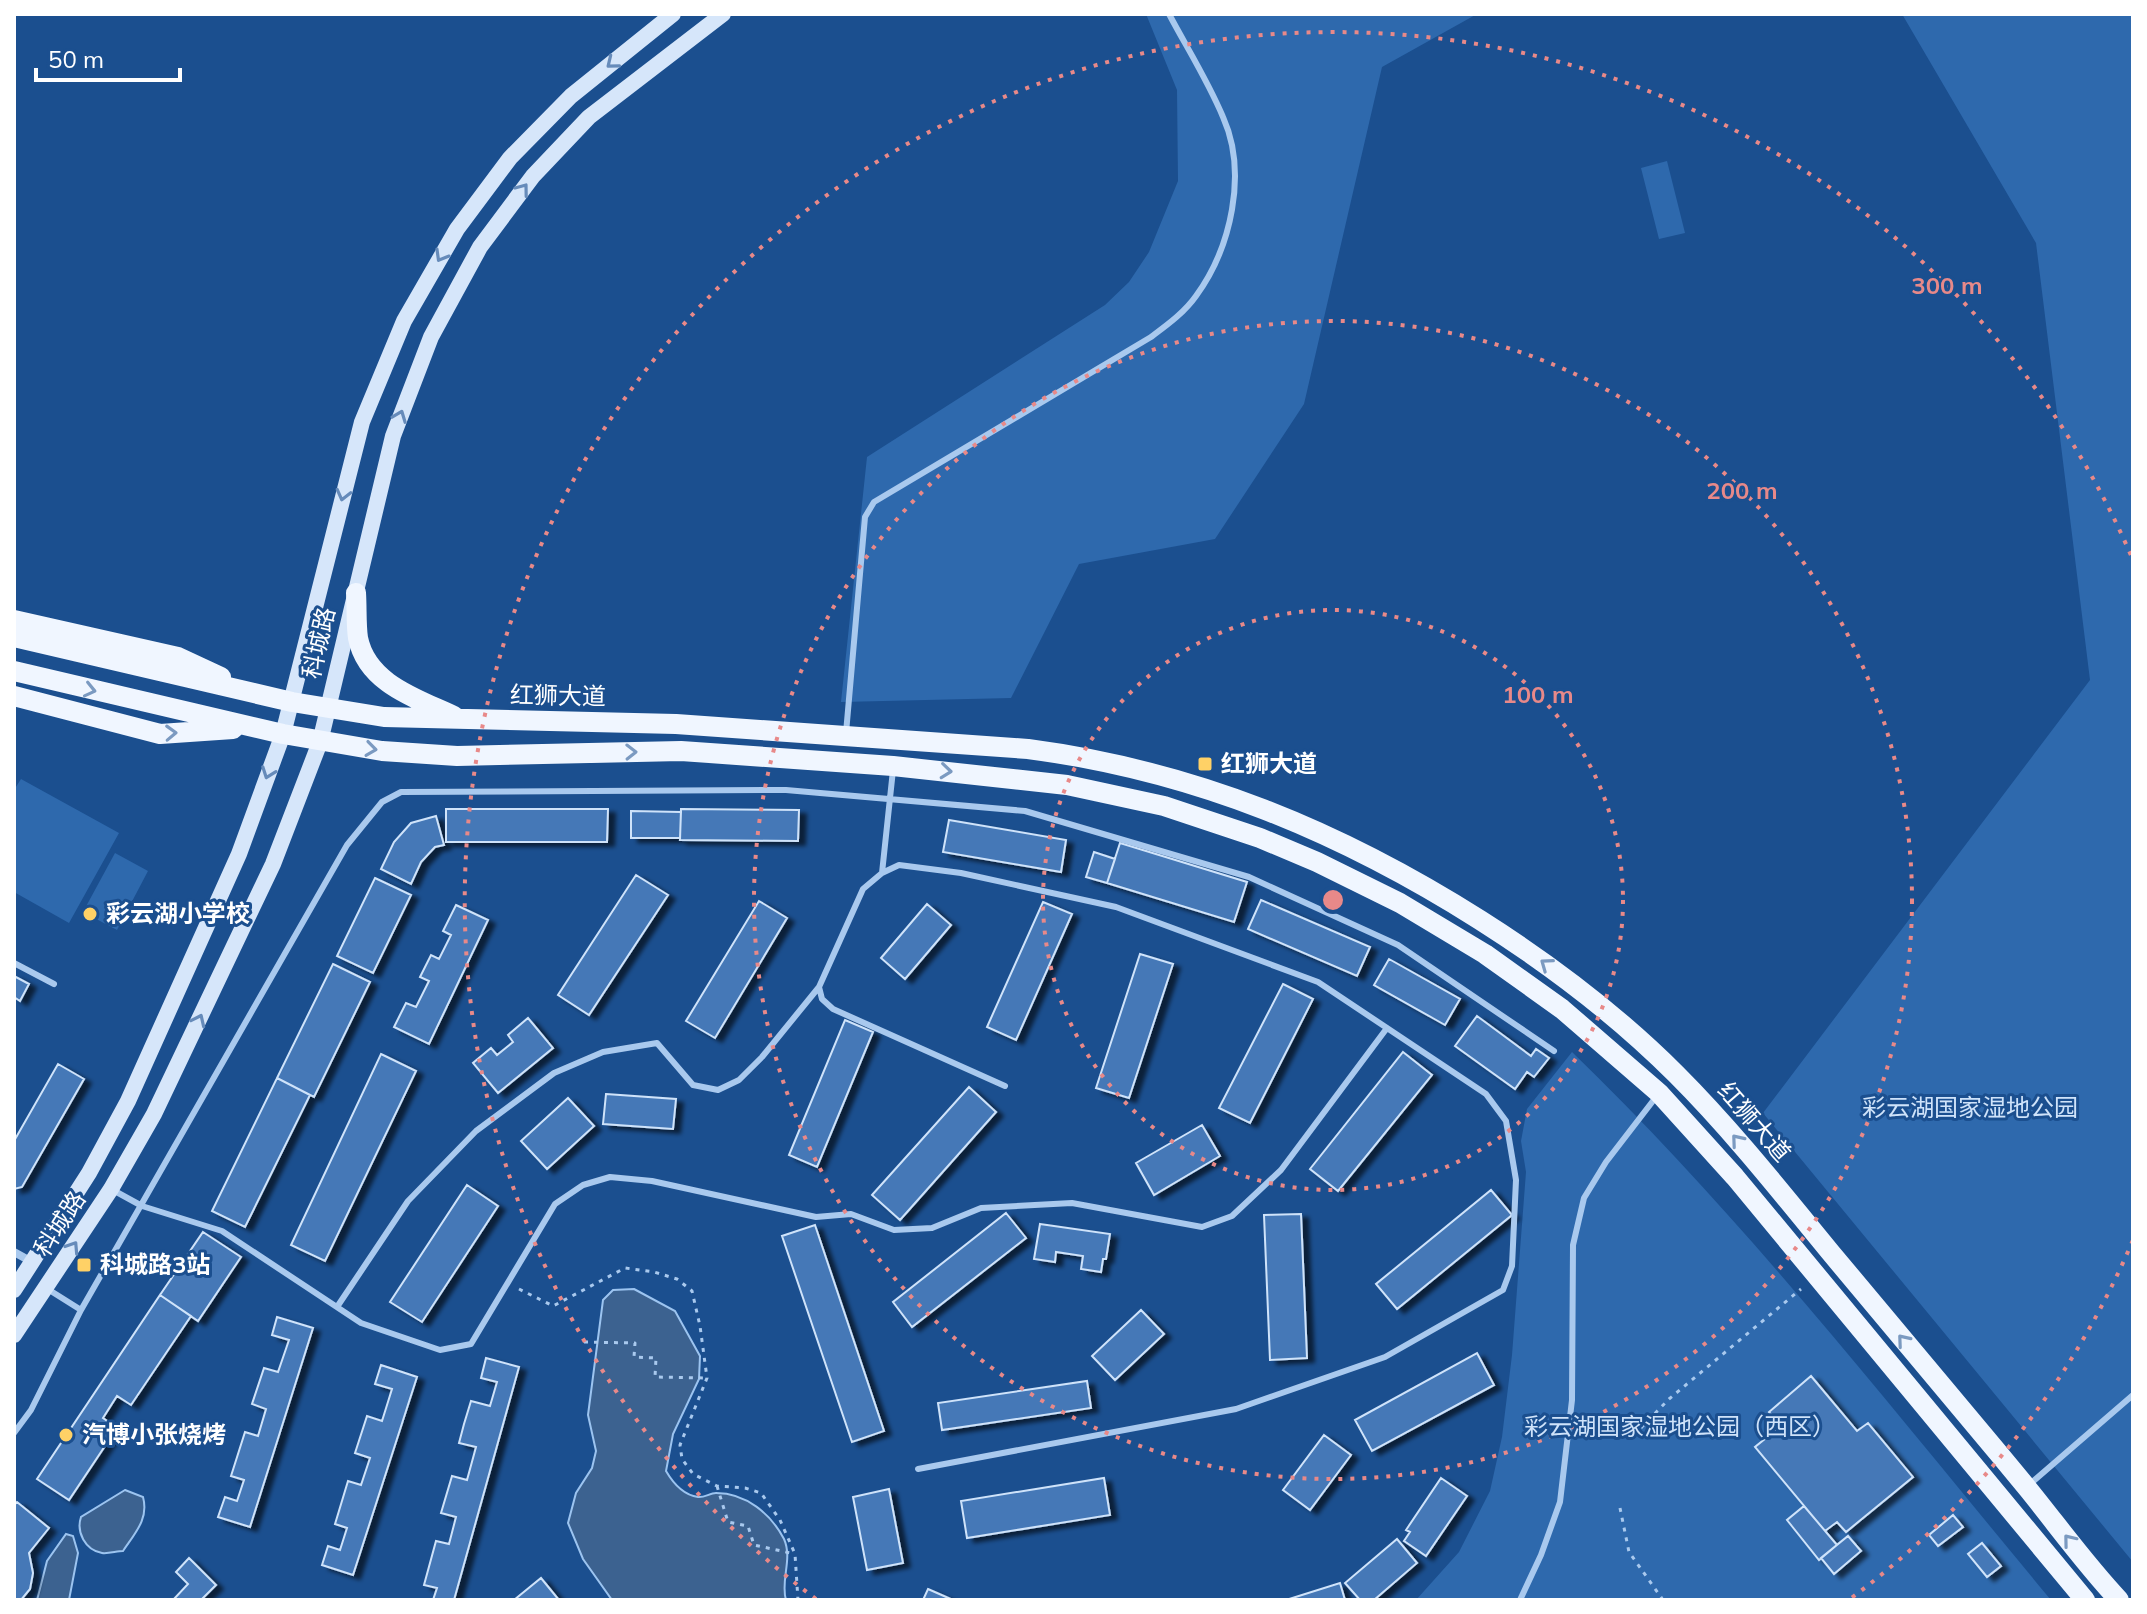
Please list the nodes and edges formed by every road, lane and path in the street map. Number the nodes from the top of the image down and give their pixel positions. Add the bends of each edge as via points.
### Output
1 (673, 14) edge
2 (723, 14) edge
3 (1169, 14) edge
4 (356, 593) junction
5 (14, 620) edge
6 (14, 637) edge
7 (14, 671) edge
8 (258, 694) junction
9 (14, 696) edge
10 (292, 702) junction
11 (328, 709) junction
12 (465, 721) junction
13 (256, 728) junction
14 (283, 734) junction
15 (846, 736) junction
16 (320, 742) junction
17 (893, 766) junction
18 (890, 799) junction
19 (882, 873) junction
20 (14, 963) edge
21 (54, 984) dead end
22 (819, 987) junction
23 (1387, 1028) junction
24 (1554, 1051) dead end
25 (1005, 1086) dead end
26 (1659, 1093) junction
27 (111, 1189) junction
28 (142, 1206) junction
29 (14, 1252) edge
30 (33, 1263) junction
31 (508, 1284) junction
32 (46, 1288) junction
33 (1801, 1289) dead end
34 (14, 1290) edge
35 (337, 1307) junction
36 (81, 1310) junction
37 (14, 1335) edge
38 (584, 1342) dead end
39 (707, 1378) junction
40 (2133, 1395) edge
41 (14, 1433) edge
42 (1634, 1435) dead end
43 (918, 1469) dead end
44 (1992, 1485) junction
45 (717, 1486) junction
46 (2026, 1488) junction
47 (1620, 1508) dead end
48 (795, 1554) junction
49 (798, 1600) edge
50 (1520, 1600) edge
51 (1663, 1600) edge
52 (2077, 1600) edge
53 (2085, 1600) edge
54 (2119, 1600) edge

1 -> 10 main road, 科城路 via 571,96 510,158 457,229 404,321 362,422
4 -> 2 main road, 科城路 via 393,436 431,337 480,247 533,176 589,117
3 - 15 lane via 1225,119 1232,147 1233,209 1212,270 1195,298 1151,337 874,502 865,517
4 - 11 main road, 科城路
4 - 12 main road via 359,640 380,677
5 - 8 main road via 178,657
6 - 8 main road, 红狮大道
7 -> 13 main road, 红狮大道
8 - 10 main road, 红狮大道
9 -> 13 main road via 160,734
10 - 11 main road, 红狮大道
10 - 14 main road, 科城路
11 - 12 main road, 红狮大道
11 - 16 main road, 科城路
12 - 15 main road, 红狮大道 via 676,724
13 - 14 main road, 红狮大道
14 - 16 main road, 红狮大道
14 -> 30 main road, 科城路 via 239,854 128,1101
46 -> 15 main road, 红狮大道 via 1701,1100 1615,1017 1499,932 1337,839 1198,787 1076,755
16 -> 17 main road, 红狮大道 via 457,756 681,751
27 -> 16 main road, 科城路 via 154,1114 273,864
17 - 18 lane
17 -> 26 main road, 红狮大道 via 1114,794 1218,823 1288,850 1400,903 1485,954 1562,1009
18 - 19 lane
18 - 24 lane via 1025,811 1249,877 1398,945
18 - 28 lane via 786,790 425,791 401,792 382,802 347,845
19 - 22 lane via 863,889
19 - 23 lane via 899,865 961,873 1116,907 1318,982
20 - 21 lane
22 - 25 lane via 833,1009
22 - 35 lane via 762,1057 739,1080 718,1090 693,1085 657,1043 603,1052 554,1073 476,1131 408,1201
23 - 31 lane via 1281,1170 1232,1216 1202,1227 1072,1203 981,1208 932,1228 894,1230 851,1214 816,1217 652,1181 610,1177 583,1185 555,1204
23 - 43 lane via 1486,1094 1506,1121 1516,1180 1512,1266 1503,1290 1385,1357 1236,1409
26 - 44 main road, 红狮大道
26 - 50 lane via 1584,1198 1573,1245 1572,1400 1560,1502
27 - 28 lane
32 -> 27 main road, 科城路
28 - 35 lane via 222,1231
28 - 36 lane
29 - 30 street
30 - 34 main road, 科城路
31 - 35 lane via 471,1344 440,1350 361,1323
31 - 39 path via 553,1306 625,1268 677,1279 692,1291
32 - 36 lane
32 - 37 main road, 科城路
33 - 42 path via 1669,1399
36 - 41 lane
38 - 39 path via 635,1343 634,1357 656,1358 655,1377
39 - 45 path via 680,1445 693,1474
40 - 46 lane
44 - 52 main road
44 - 53 main road, 红狮大道
45 - 48 path via 761,1493
45 - 48 path via 728,1522 748,1526 754,1545
54 -> 46 main road, 红狮大道
47 - 51 path via 1629,1552
48 - 49 path

